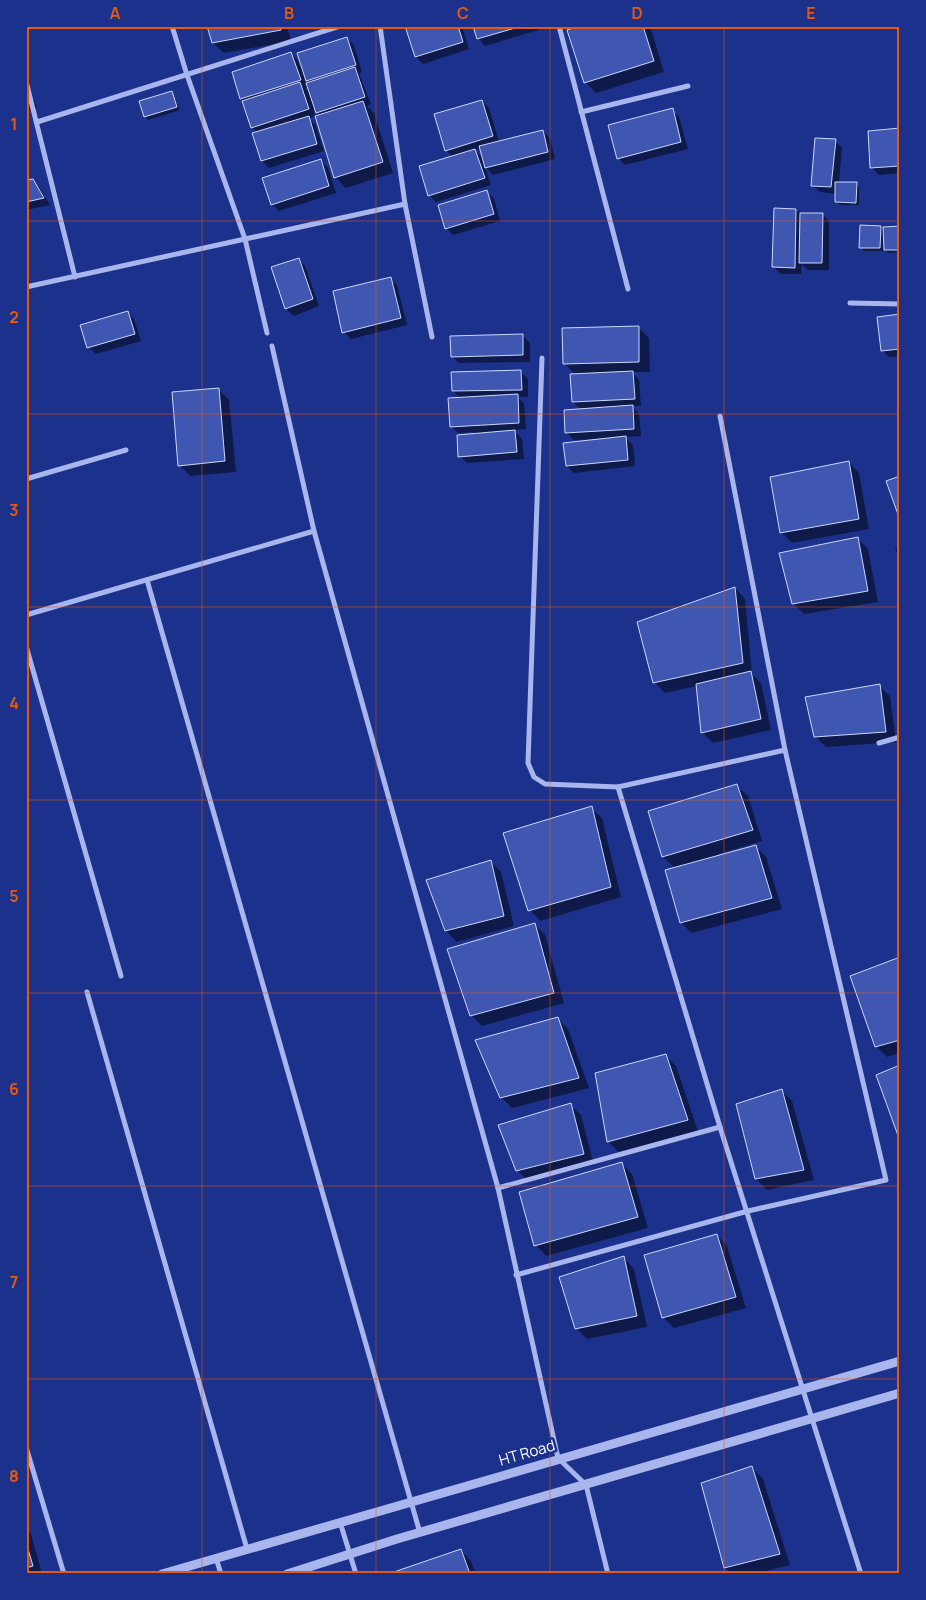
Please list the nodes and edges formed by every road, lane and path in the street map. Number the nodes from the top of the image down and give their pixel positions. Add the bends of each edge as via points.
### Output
1 (172, 26) edge
2 (340, 26) edge
3 (380, 26) edge
4 (559, 26) edge
5 (187, 75) junction
6 (26, 81) edge
7 (688, 86) dead end
8 (581, 112) junction
9 (37, 122) junction
10 (404, 204) junction
11 (245, 240) junction
12 (75, 277) junction
13 (26, 287) edge
14 (628, 289) dead end
15 (850, 303) dead end
16 (900, 304) edge
17 (267, 333) dead end
18 (432, 337) dead end
19 (272, 346) dead end
20 (542, 358) dead end
21 (720, 416) dead end
22 (126, 450) dead end
23 (26, 479) edge
24 (314, 531) junction
25 (147, 580) junction
26 (26, 615) edge
27 (26, 646) edge
28 (900, 737) edge
29 (879, 743) dead end
30 (785, 750) junction
31 (618, 787) junction
32 (121, 976) dead end
33 (87, 992) dead end
34 (720, 1127) junction
35 (498, 1188) junction
36 (748, 1211) junction
37 (516, 1275) junction
38 (900, 1361) edge
39 (803, 1390) junction
40 (900, 1393) edge
41 (812, 1418) junction
42 (26, 1447) edge
43 (558, 1458) junction
44 (586, 1485) junction
45 (411, 1502) junction
46 (340, 1522) junction
47 (420, 1533) junction
48 (247, 1549) junction
49 (350, 1555) junction
50 (216, 1558) junction
51 (64, 1574) edge
52 (162, 1574) edge
53 (221, 1574) edge
54 (286, 1574) edge
55 (356, 1574) edge
56 (608, 1574) edge
57 (861, 1574) edge

1 - 5 street
2 - 5 street
3 - 10 street
4 - 8 street
5 - 9 street
5 - 11 street
6 - 9 street
7 - 8 street
8 - 14 street
9 - 12 street
10 - 11 street
10 - 18 street
11 - 12 street
11 - 17 street
12 - 13 street
15 - 16 street
19 - 24 street
20 - 31 street via 528,763 534,777 544,784
21 - 30 street
22 - 23 street
24 - 25 street
24 - 35 street
25 - 26 street
25 - 45 street
27 - 32 street
28 - 29 street
30 - 31 street
30 - 36 street via 886,1180
31 - 34 street
33 - 48 street
34 - 35 street
34 - 36 street
35 - 37 street
36 - 37 street
36 - 39 street
37 - 43 street
38 - 39 street, HT Road
39 - 41 street
39 - 43 street, HT Road
40 - 41 street
41 - 44 street
41 - 57 street
42 - 51 street
43 - 44 street
43 - 45 street, HT Road
44 - 47 street
44 - 56 street
45 - 46 street, HT Road
45 - 47 street
46 - 48 street, HT Road
46 - 49 street
47 - 49 street
48 - 50 street, HT Road
49 - 54 street
49 - 55 street
50 - 52 street, HT Road
50 - 53 street

